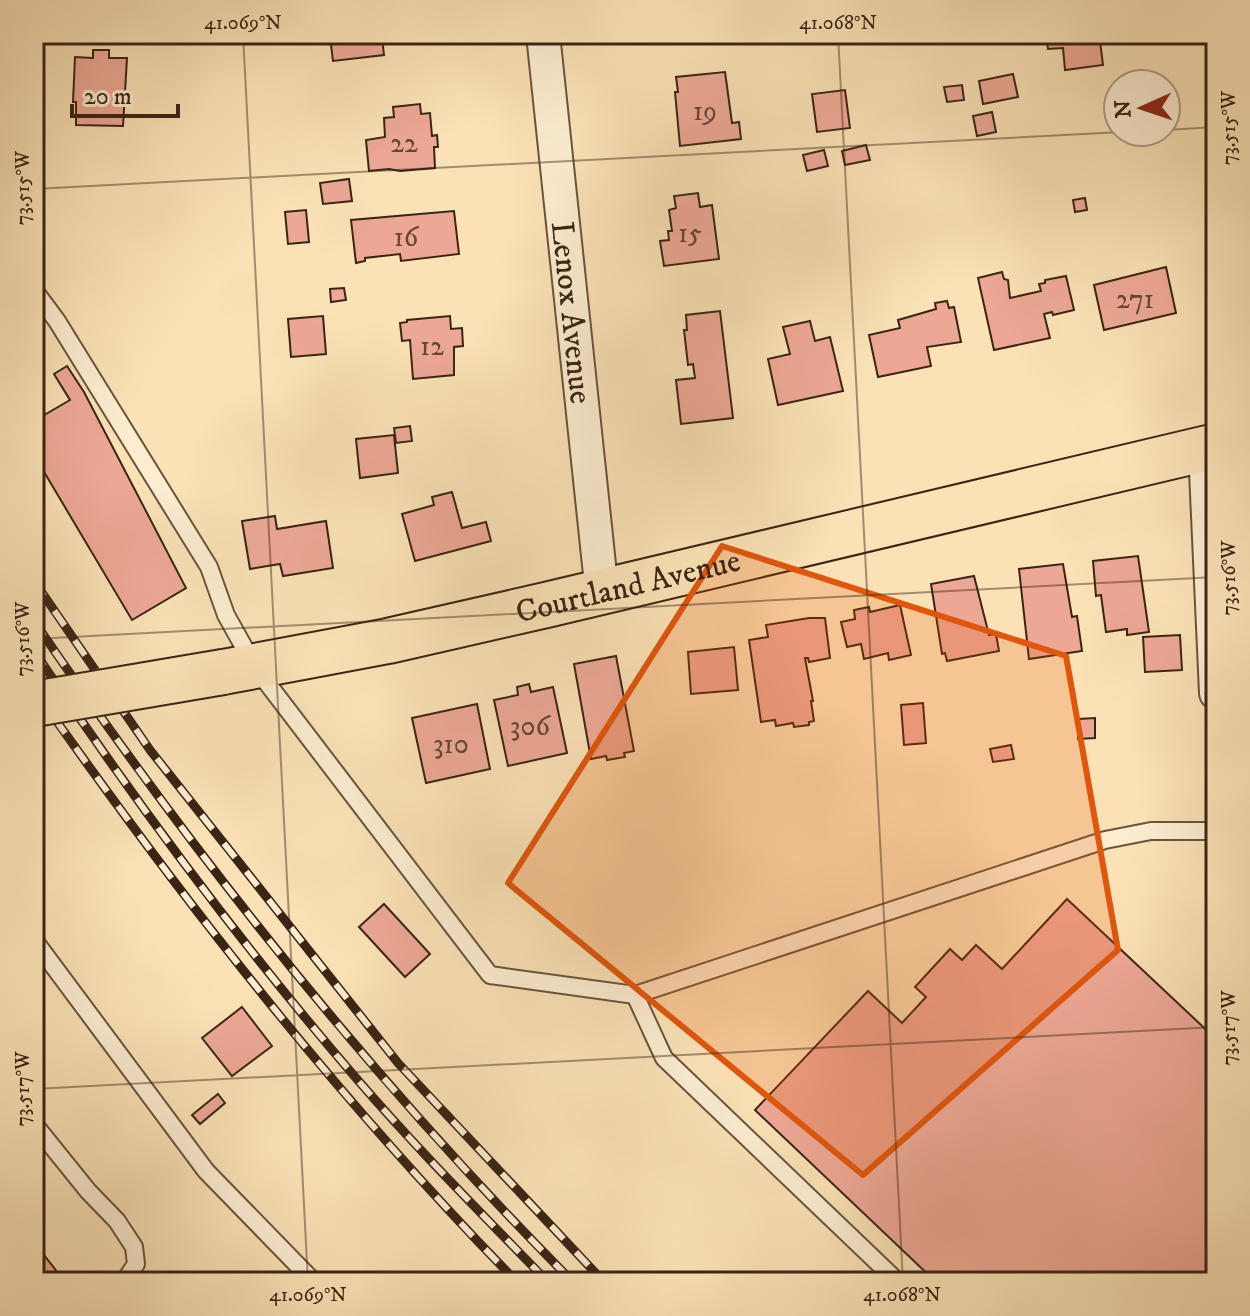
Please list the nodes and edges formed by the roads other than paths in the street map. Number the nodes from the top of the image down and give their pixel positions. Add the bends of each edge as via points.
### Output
1 (543, 34) edge
2 (34, 290) edge
3 (1210, 447) edge
4 (602, 593) junction
5 (239, 670) junction
6 (1216, 693) edge
7 (34, 704) edge
8 (1216, 831) edge
9 (34, 940) edge
10 (635, 995) junction
11 (34, 1124) edge
12 (124, 1282) edge
13 (314, 1282) edge
14 (898, 1282) edge

1 - 4 street, Lenox Avenue
2 - 5 lane via 209,567
3 - 4 main road, Courtland Avenue
3 - 6 street
4 - 5 main road, Courtland Avenue
5 - 7 main road, Courtland Avenue, bridge
5 - 10 lane via 490,975
8 - 10 lane via 1151,831 1105,840
9 - 13 lane via 206,1171
10 - 14 lane via 664,1058
11 - 12 lane via 134,1247 136,1264

